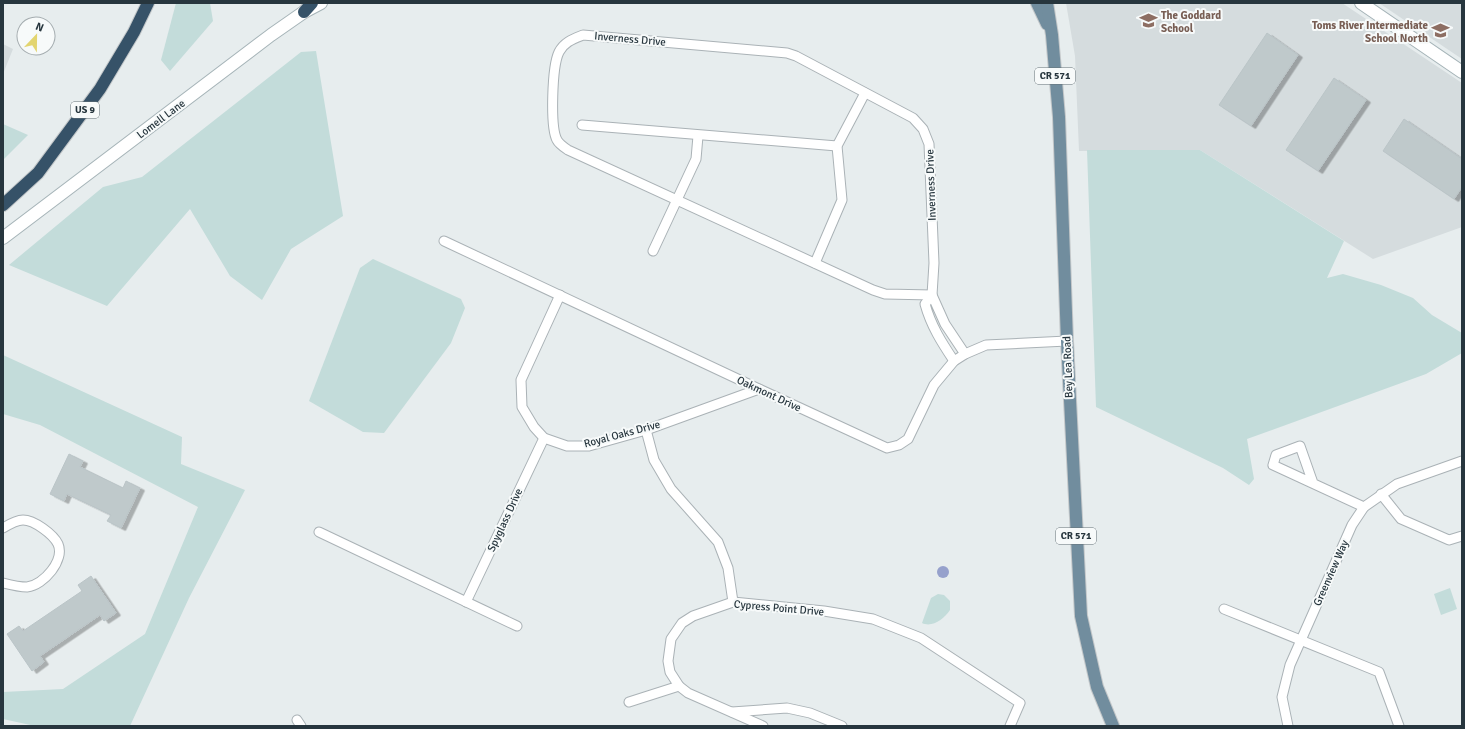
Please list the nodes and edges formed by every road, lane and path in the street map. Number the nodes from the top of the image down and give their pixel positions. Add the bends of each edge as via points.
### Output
1 (148, 3) edge
2 (312, 3) edge
3 (321, 3) edge
4 (1037, 3) edge
5 (1047, 3) edge
6 (1361, 3) edge
7 (304, 12) junction
8 (1052, 35) junction
9 (1462, 72) edge
10 (866, 93) junction
11 (582, 125) dead end
12 (698, 136) junction
13 (837, 146) junction
14 (677, 200) junction
15 (3, 204) edge
16 (3, 238) edge
17 (444, 241) dead end
18 (653, 251) dead end
19 (815, 263) junction
20 (560, 295) junction
21 (932, 295) junction
22 (1067, 341) junction
23 (965, 354) junction
24 (954, 361) junction
25 (759, 390) junction
26 (646, 430) junction
27 (544, 438) junction
28 (1462, 461) edge
29 (1313, 483) junction
30 (1381, 494) junction
31 (1364, 507) junction
32 (3, 528) edge
33 (319, 532) dead end
34 (1462, 536) edge
35 (3, 584) edge
36 (466, 602) junction
37 (733, 602) junction
38 (1224, 609) dead end
39 (518, 626) dead end
40 (1302, 641) junction
41 (678, 686) junction
42 (629, 702) dead end
43 (731, 712) junction
44 (763, 726) edge
45 (842, 726) edge
46 (1010, 726) edge
47 (1113, 726) edge
48 (1288, 726) edge
49 (1398, 726) edge

1 - 15 highway, US 9 via 100,89 38,173
2 - 7 highway
3 - 7 street, Lomell Lane
4 - 8 main road
5 - 8 main road, Bey Lea Road / CR 571
6 - 9 street
7 - 16 street, Lomell Lane
8 - 22 main road, Bey Lea Road / CR 571 via 1060,140
10 - 13 street
10 - 14 street, Inverness Drive via 787,53 583,35 567,41 554,65 553,128 557,142 568,150
10 - 21 street, Inverness Drive via 914,118 923,129 929,144 934,264
11 - 12 street
12 - 13 street
12 - 14 street via 696,159
13 - 19 street via 842,200
14 - 18 street
14 - 19 street, Inverness Drive
17 - 20 street, Oakmont Drive
19 - 21 street, Inverness Drive via 885,294
20 - 25 street, Oakmont Drive
20 - 27 street via 521,380 522,407
21 - 23 street, Inverness Drive via 945,324
21 - 24 street, Inverness Drive via 925,304 928,317
22 - 23 street, Oakmont Drive via 986,345
22 - 47 main road, Bey Lea Road / CR 571 via 1081,616 1097,688
23 - 24 street, Oakmont Drive
24 - 25 street, Oakmont Drive via 934,385 908,439 887,448
25 - 26 street, Royal Oaks Drive
26 - 27 street, Royal Oaks Drive via 589,446 567,446
26 - 37 street via 654,460 671,489 718,542 728,568
27 - 36 street, Spyglass Drive
28 - 30 street, Greenview Way via 1397,484
29 - 29 street via 1273,465 1276,455 1300,446
29 - 31 street
30 - 31 street, Greenview Way
30 - 34 street via 1401,519 1449,540
31 - 40 street, Greenview Way via 1352,525
32 - 35 street via 22,520 33,523 45,529 58,544 58,552 53,570 38,584 27,587
33 - 36 street
36 - 39 street
37 - 41 street, Cypress Point Drive via 693,616 682,623 671,639 668,661 670,672
37 - 46 street, Cypress Point Drive via 824,611 873,619 921,638 1020,703
38 - 40 street
40 - 48 street, Greenview Way via 1290,665 1282,697
40 - 49 street via 1379,672
41 - 42 street
41 - 43 street
43 - 44 street
43 - 45 street via 787,708 810,713

